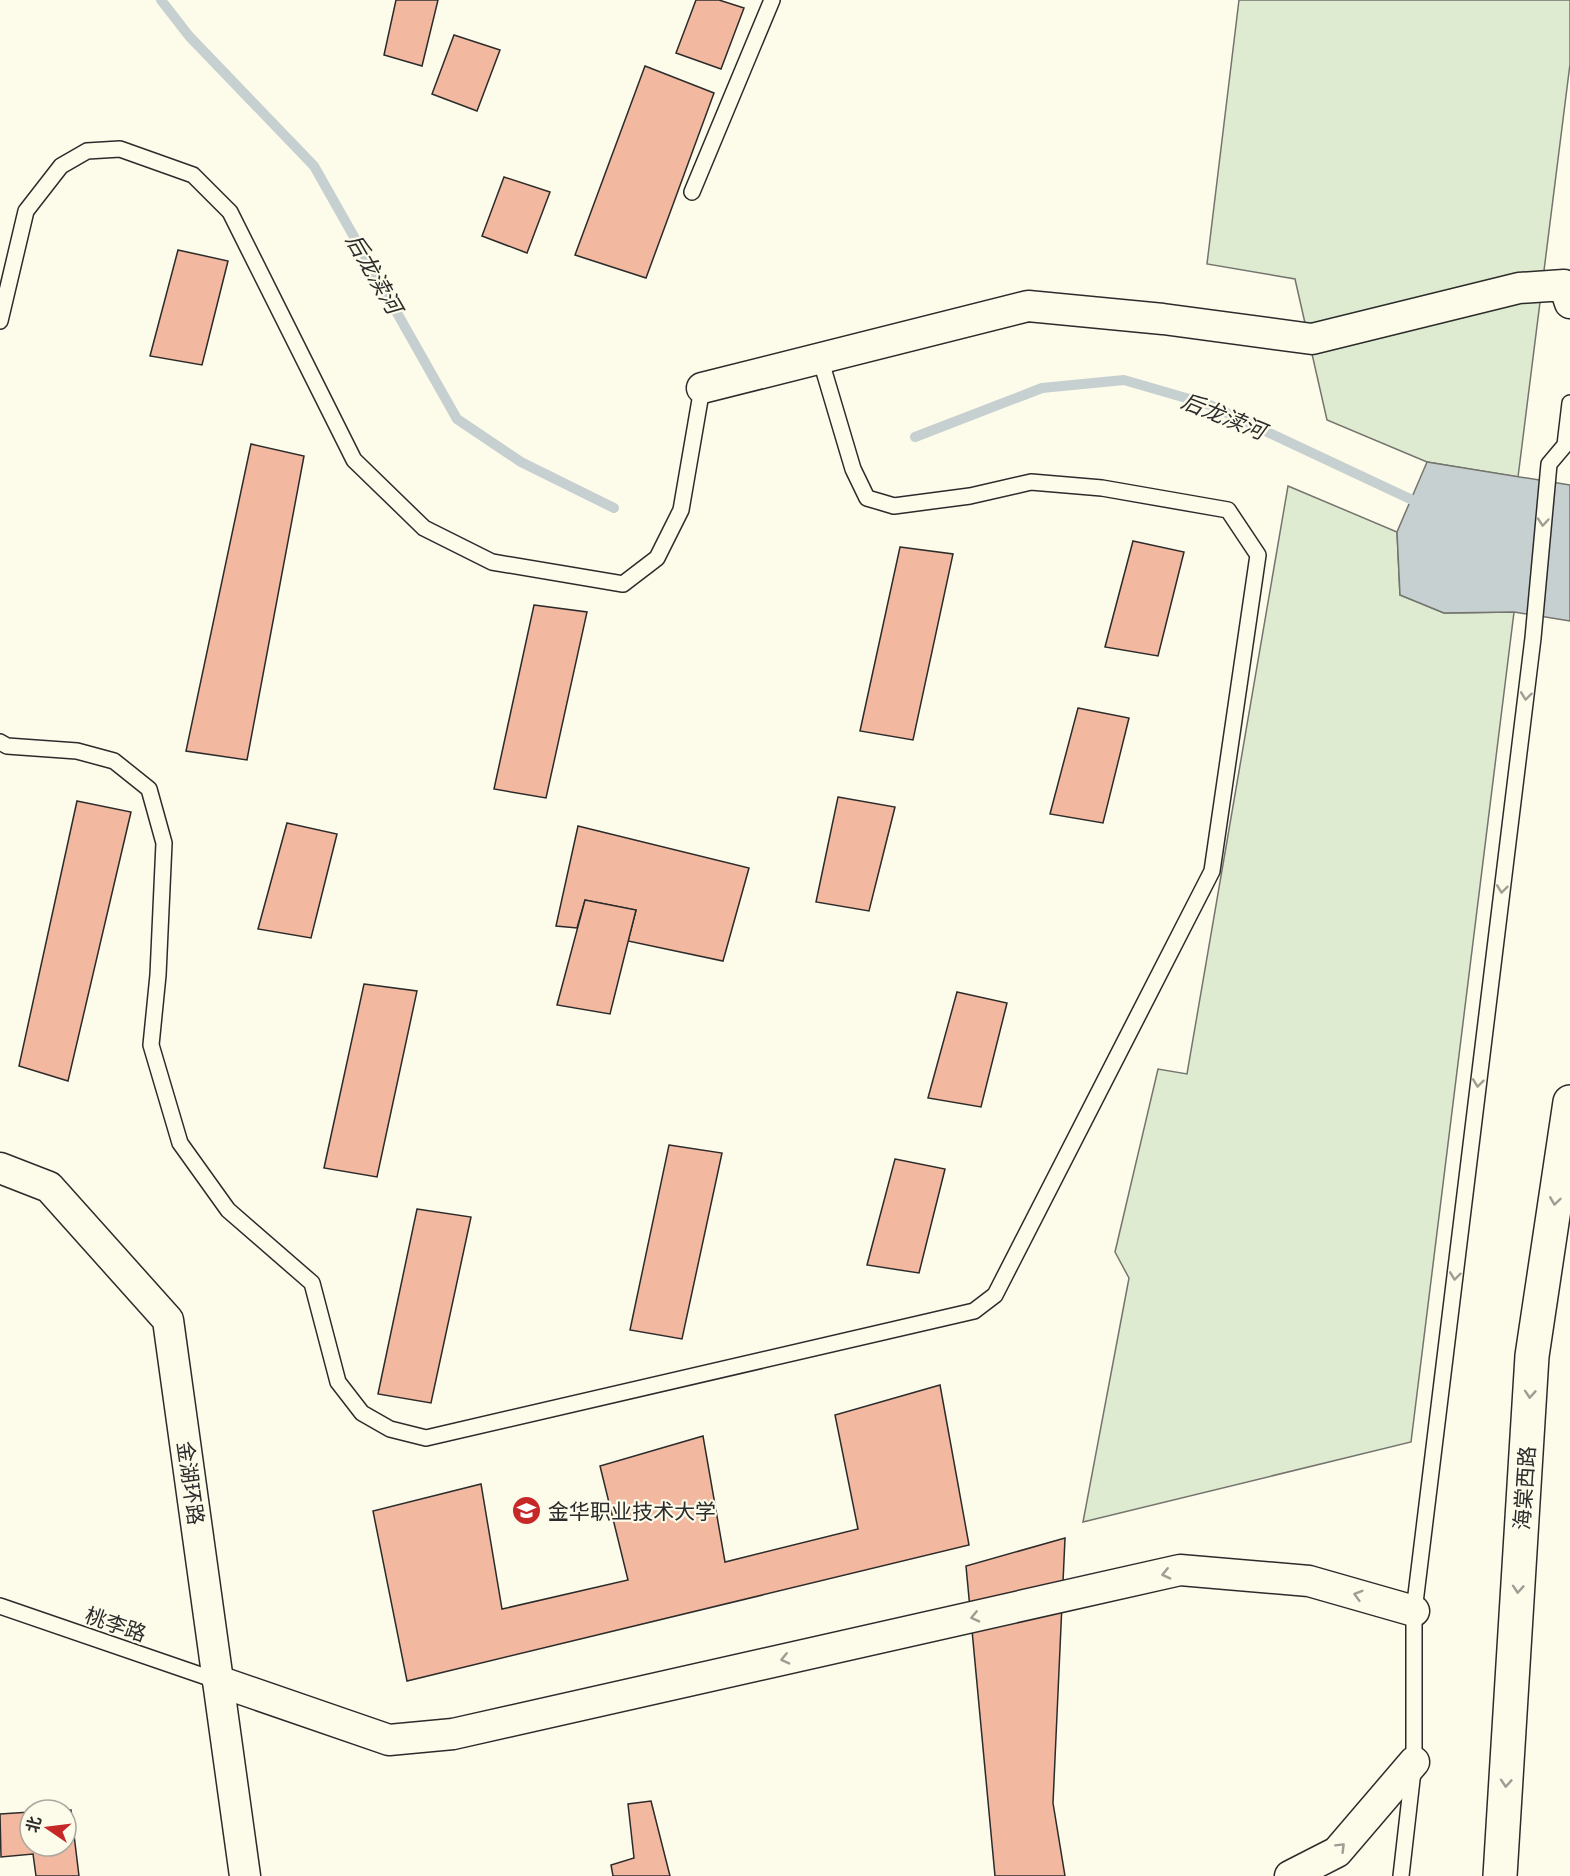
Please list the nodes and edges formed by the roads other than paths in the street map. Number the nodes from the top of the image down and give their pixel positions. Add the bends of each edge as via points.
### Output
1 (772, 0) edge
2 (692, 192) dead end
3 (1570, 303) edge
4 (0, 321) edge
5 (820, 358) junction
6 (702, 388) joint
7 (1570, 403) edge
8 (0, 742) edge
9 (1570, 1102) edge
10 (0, 1168) edge
11 (0, 1606) edge
12 (1414, 1611) junction
13 (218, 1681) junction
14 (1414, 1762) junction
15 (245, 1876) edge
16 (1290, 1876) edge
17 (1401, 1876) edge
18 (1500, 1876) edge

1 - 2 lane
3 - 5 street via 1564,285 1519,288 1312,339 1028,306
4 - 6 lane via 26,211 61,166 87,151 120,149 193,175 230,212 354,460 424,528 492,562 623,584 657,558 681,510
5 - 6 street
5 - 8 lane via 853,469 867,498 894,506 970,496 1031,482 1102,488 1228,510 1258,555 1212,871 995,1295 974,1311 426,1438 390,1429 362,1413 338,1382 312,1283 228,1210 180,1143 151,1046 164,843 149,789 114,761
7 -> 12 lane via 1565,446 1549,464 1533,638
9 -> 18 main road, 海棠西路 via 1532,1356
10 - 13 street, 金湖环路 via 49,1187 168,1320
11 - 13 lane, 桃李路
12 -> 13 street via 1309,1581 1180,1570 453,1734 389,1740
12 - 14 lane
13 - 15 street, 金湖环路
16 -> 14 street via 1337,1852
14 - 17 lane

